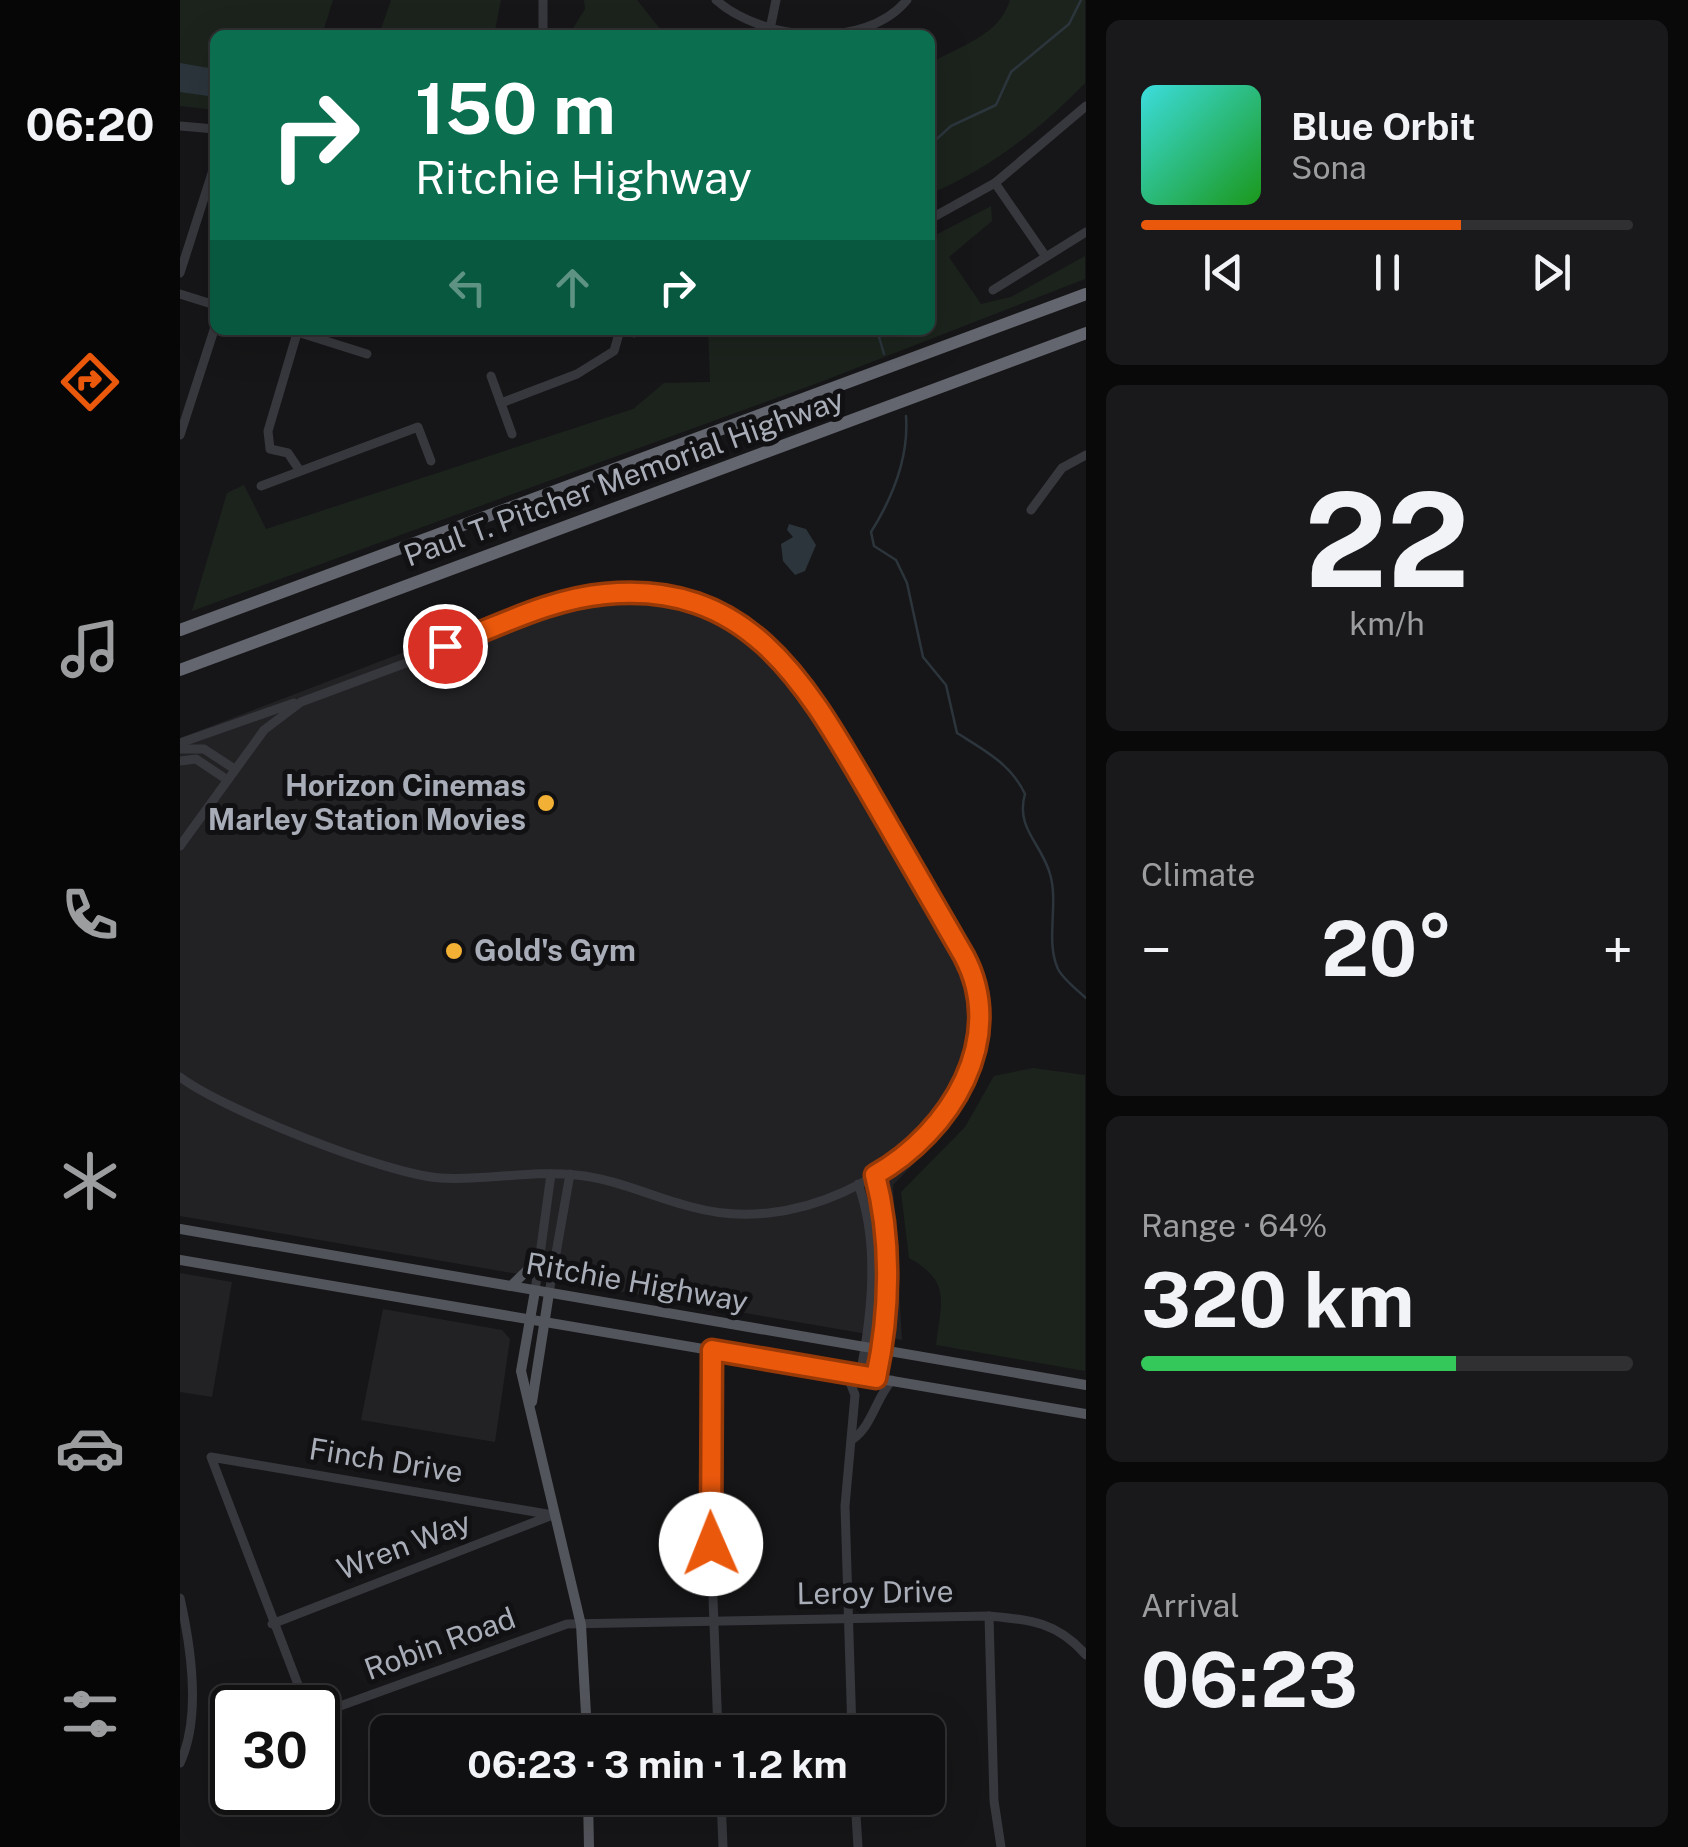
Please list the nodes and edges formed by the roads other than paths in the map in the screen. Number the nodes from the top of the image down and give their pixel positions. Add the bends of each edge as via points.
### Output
1 (544, 0) edge
2 (716, 0) edge
3 (776, 0) edge
4 (908, 0) edge
5 (770, 29) junction
6 (543, 30) edge
7 (780, 30) edge
8 (846, 30) edge
9 (1086, 106) edge
10 (180, 126) edge
11 (210, 129) edge
12 (210, 179) edge
13 (995, 182) junction
14 (935, 217) edge
15 (1086, 232) edge
16 (1044, 254) junction
17 (180, 273) edge
18 (992, 290) dead end
19 (180, 294) edge
20 (1086, 294) edge
21 (210, 303) edge
22 (1086, 333) edge
23 (212, 335) edge
24 (295, 335) edge
25 (308, 335) edge
26 (619, 335) edge
27 (367, 354) dead end
28 (492, 376) dead end
29 (501, 403) junction
30 (512, 434) dead end
31 (180, 435) edge
32 (1086, 455) edge
33 (431, 462) dead end
34 (300, 471) junction
35 (260, 486) dead end
36 (1031, 510) dead end
37 (180, 630) edge
38 (180, 670) edge
39 (302, 702) junction
40 (180, 746) edge
41 (180, 761) edge
42 (234, 768) junction
43 (226, 779) junction
44 (180, 846) edge
45 (180, 1077) edge
46 (552, 1174) junction
47 (570, 1174) junction
48 (875, 1175) junction
49 (858, 1184) junction
50 (180, 1229) edge
51 (540, 1258) junction
52 (180, 1260) edge
53 (510, 1286) junction
54 (535, 1291) junction
55 (550, 1294) junction
56 (530, 1319) junction
57 (544, 1322) junction
58 (866, 1348) junction
59 (712, 1350) junction
60 (882, 1350) junction
61 (846, 1372) junction
62 (860, 1375) junction
63 (876, 1378) junction
64 (892, 1380) junction
65 (1086, 1385) edge
66 (530, 1413) junction
67 (1086, 1414) edge
68 (853, 1439) junction
69 (553, 1515) junction
70 (180, 1598) edge
71 (989, 1616) junction
72 (847, 1618) junction
73 (714, 1622) junction
74 (272, 1624) junction
75 (581, 1625) junction
76 (1086, 1655) edge
77 (297, 1685) edge
78 (340, 1706) edge
79 (586, 1715) edge
80 (717, 1715) edge
81 (851, 1715) edge
82 (180, 1763) edge
83 (588, 1815) edge
84 (721, 1815) edge
85 (856, 1815) edge
86 (589, 1847) edge
87 (722, 1847) edge
88 (858, 1847) edge
89 (1002, 1847) edge

1 - 6 street
2 - 5 street
3 - 5 street
4 - 8 street via 873,26
5 - 7 street
9 - 13 street
10 - 11 street
12 - 17 street
13 - 14 street
13 - 16 street
15 - 16 street
16 - 18 street
19 - 21 street
20 - 37 highway, Paul T. Pitcher Memorial Highway
22 - 38 highway, Paul T. Pitcher Memorial Highway
23 - 31 street
24 - 34 street via 268,431 270,449 288,453
25 - 27 street
26 - 29 street via 614,351 578,374
28 - 29 street
29 - 30 street
32 - 36 street via 1062,468
33 - 34 street via 418,427
34 - 35 street
39 - 40 street via 276,706
39 - 42 street via 264,730
39 - 48 street via 541,610 601,594 688,603 763,642 818,704 980,992 980,1034 963,1082 922,1139
40 - 42 street via 204,749
41 - 43 street via 196,759
42 - 43 street
43 - 44 street
45 - 46 street via 404,1173 469,1179
46 - 47 street
46 - 51 street
47 - 49 street via 739,1215 788,1211
47 - 55 street
48 - 49 street
48 - 60 street via 883,1217
49 - 58 street via 868,1214
50 - 53 main road, Ritchie Highway
51 - 53 main road
51 - 54 street
52 - 56 main road, Ritchie Highway
53 - 54 main road, Ritchie Highway
54 - 55 main road, Ritchie Highway
54 - 56 main road
55 - 57 main road
55 - 58 main road, Ritchie Highway
56 - 57 main road, Ritchie Highway
56 - 66 main road via 521,1370
57 - 59 main road, Ritchie Highway
57 - 66 main road
58 - 60 main road, Ritchie Highway
58 - 62 street
59 - 61 main road, Ritchie Highway
59 - 73 street
60 - 63 street
60 - 65 main road, Ritchie Highway
61 - 62 main road, Ritchie Highway
61 - 68 street via 855,1395
62 - 63 main road, Ritchie Highway
63 - 64 main road, Ritchie Highway
64 - 67 main road, Ritchie Highway
64 - 68 street
66 - 69 main road
68 - 72 street via 845,1496
69 - 74 street, Wren Way
69 - 74 street, Finch Drive via 211,1457
69 - 75 main road
70 - 82 street via 190,1688 188,1742
71 - 72 street, Leroy Drive
71 - 76 street, Leroy Drive via 1044,1622
71 - 89 street via 994,1801
72 - 73 street, Leroy Drive
72 - 81 street
73 - 75 street, Leroy Drive
73 - 80 street
74 - 77 street
75 - 78 street, Robin Road via 568,1624
75 - 79 main road
83 - 86 main road
84 - 87 street
85 - 88 street

